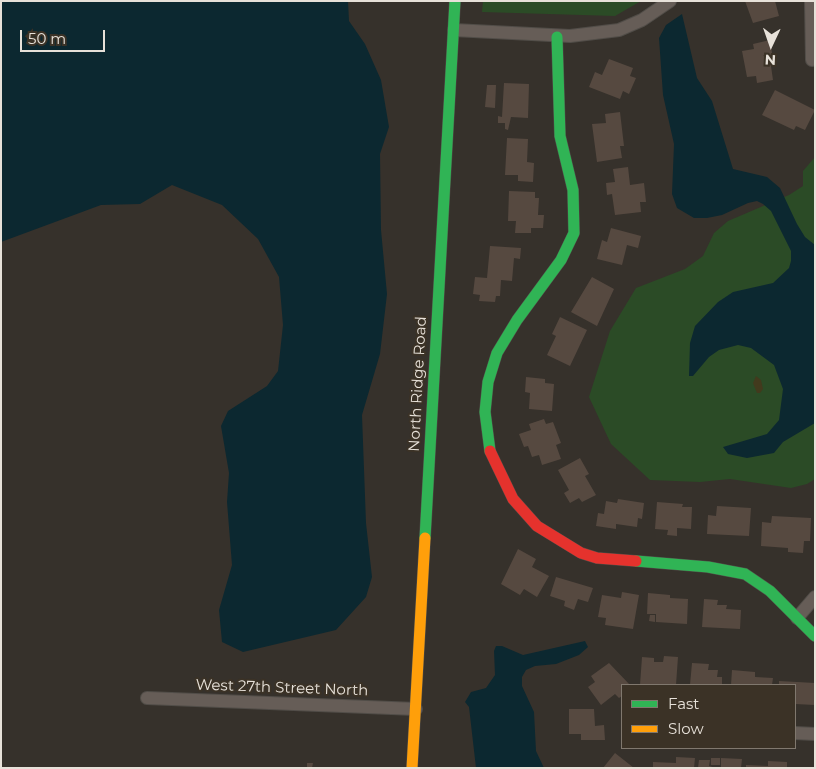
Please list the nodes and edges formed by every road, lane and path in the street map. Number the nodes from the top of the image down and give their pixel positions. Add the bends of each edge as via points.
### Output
1 (455, 1) edge
2 (670, 1) edge
3 (811, 1) edge
4 (454, 30) junction
5 (557, 37) junction
6 (812, 60) dead end
7 (815, 596) edge
8 (797, 618) junction
9 (815, 636) edge
10 (147, 698) dead end
11 (416, 709) junction
12 (796, 733) edge
13 (815, 734) edge
14 (412, 768) edge

1 - 4 street, North Ridge Road
2 - 5 street via 642,20 619,30
3 - 6 street
4 - 5 street
4 - 11 street, North Ridge Road
5 - 8 street via 560,136 573,190 574,233 561,260 497,353 488,382 488,445 500,475 513,499 538,526 581,553 597,558 708,567 745,574 770,591
7 - 8 street
8 - 9 street
10 - 11 street, West 27th Street North
11 - 14 street, North Ridge Road
12 - 13 street

